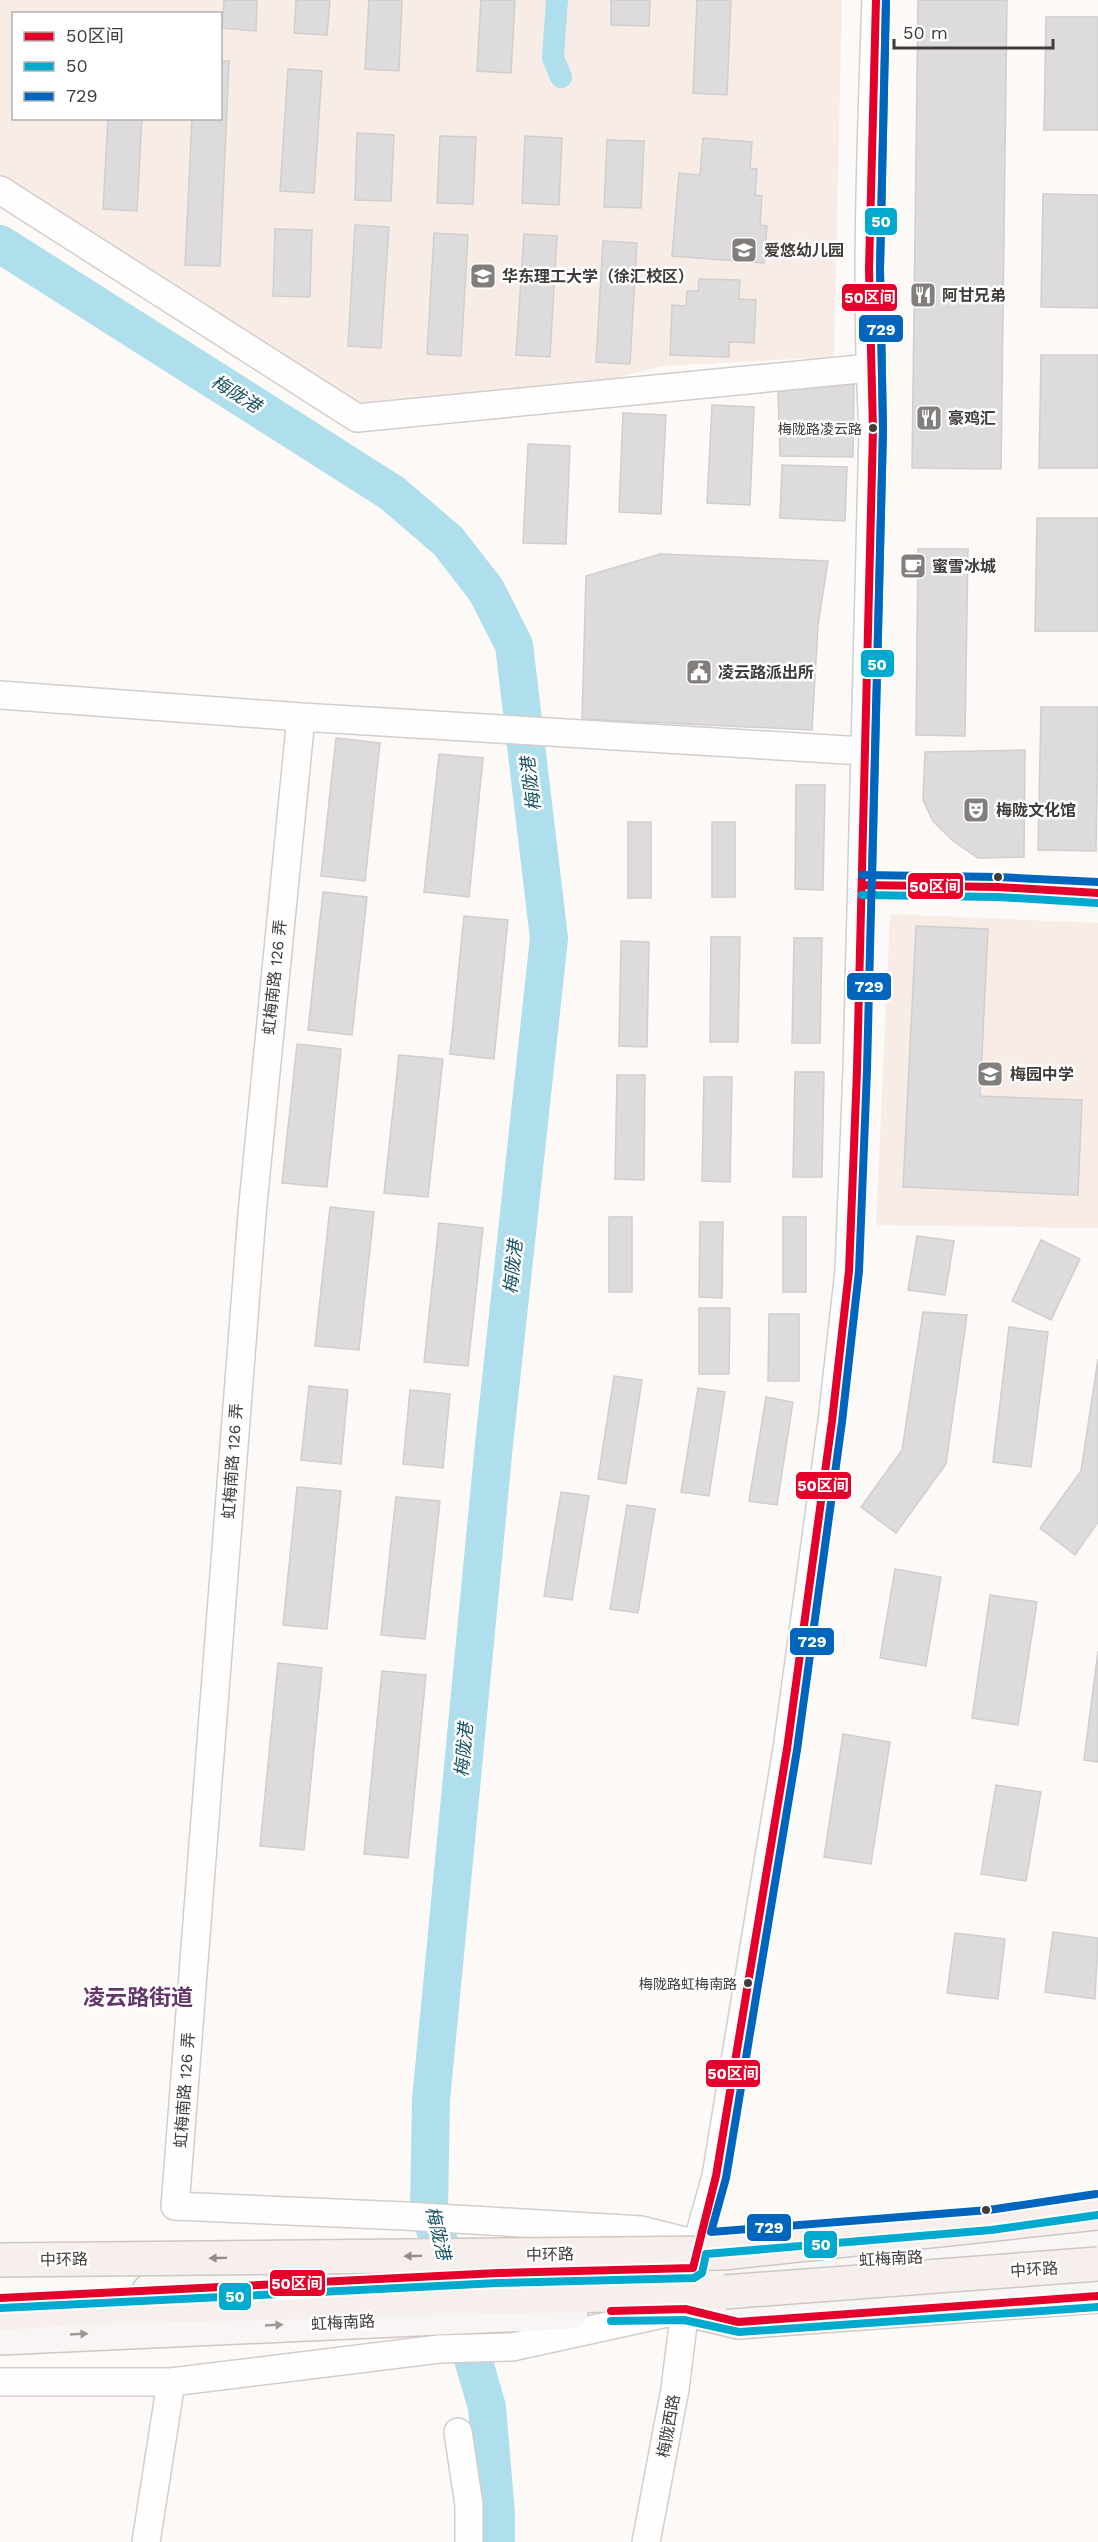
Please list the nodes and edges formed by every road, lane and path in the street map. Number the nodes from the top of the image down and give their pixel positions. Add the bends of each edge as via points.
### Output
1 (876, 0) edge
2 (0, 190) edge
3 (870, 368) junction
4 (0, 694) edge
5 (301, 717) junction
6 (863, 751) junction
7 (862, 885) junction
8 (1098, 893) edge
9 (1098, 2204) edge
10 (1098, 2213) edge
11 (897, 2228) junction
12 (953, 2254) junction
13 (695, 2256) junction
14 (0, 2260) edge
15 (1098, 2264) edge
16 (913, 2276) junction
17 (0, 2298) edge
18 (988, 2304) junction
19 (80, 2308) junction
20 (685, 2308) junction
21 (0, 2314) edge
22 (0, 2325) edge
23 (0, 2338) edge
24 (0, 2382) edge
25 (171, 2382) junction
26 (458, 2432) dead end
27 (146, 2542) edge
28 (469, 2542) edge
29 (646, 2542) edge

1 - 3 street via 870,111
2 - 3 street via 357,418
3 - 6 street via 873,430
4 - 5 street
5 - 6 street
5 - 13 street, 虹梅南路 126 弄 via 252,1214 175,2206 641,2230
6 - 7 street
7 - 8 street
7 - 13 street via 849,1271 832,1421 787,1749 749,1985 716,2176
9 - 11 main road, 虹梅南路 via 990,2220
10 -> 14 highway, 中环路, bridge via 723,2253
11 - 12 main road
11 - 13 main road, 虹梅南路
12 - 13 main road, 虹梅南路
12 - 15 main road, 虹梅南路
13 - 17 main road, 虹梅南路 via 498,2273
15 - 16 main road, 虹梅南路
15 - 18 main road, 虹梅南路
15 - 19 highway, 中环路, bridge via 725,2292
16 - 18 main road
16 - 20 main road, 虹梅南路 via 733,2293
18 - 20 main road, 虹梅南路 via 738,2322
19 - 21 highway, 中环路
19 - 22 highway
23 -> 20 main road, 虹梅南路
20 - 25 street via 512,2347 439,2349
20 - 29 street, 梅陇西路 via 675,2389
24 - 25 street
25 - 27 street
26 - 28 street via 469,2505

